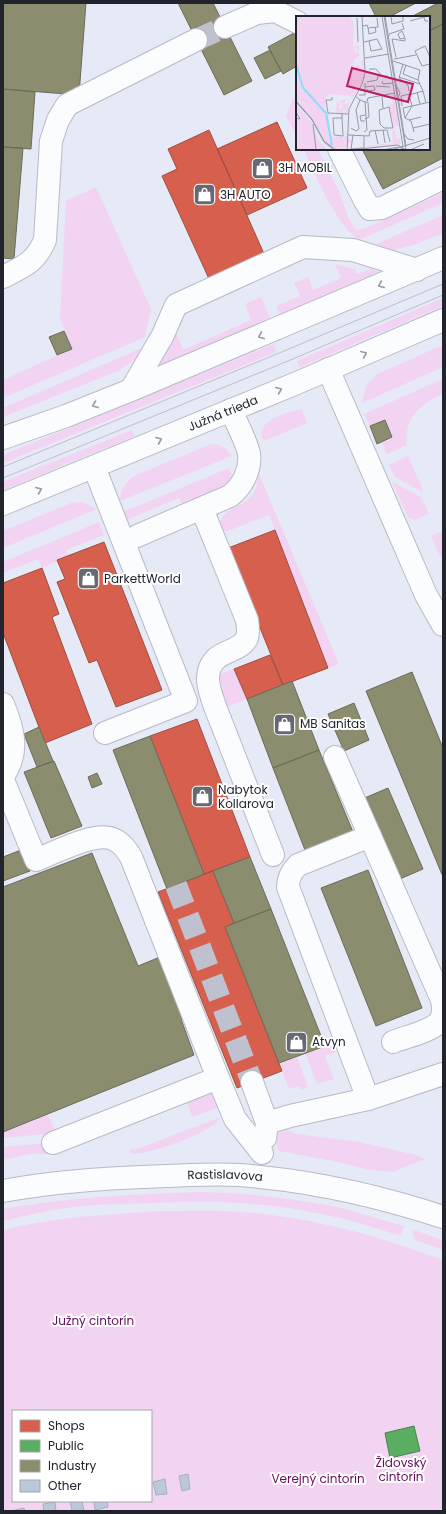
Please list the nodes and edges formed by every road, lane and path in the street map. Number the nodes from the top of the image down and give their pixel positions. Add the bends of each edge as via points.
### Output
1 (275, 6) edge
2 (296, 21) edge
3 (225, 27) tunnel mouth
4 (196, 40) tunnel mouth
5 (339, 150) edge
6 (443, 178) edge
7 (443, 258) edge
8 (417, 270) junction
9 (3, 277) edge
10 (443, 320) edge
11 (328, 369) junction
12 (131, 390) junction
13 (231, 410) junction
14 (3, 438) edge
15 (94, 467) junction
16 (3, 504) edge
17 (202, 509) junction
18 (138, 536) dead end
19 (443, 625) edge
20 (3, 704) edge
21 (105, 732) dead end
22 (335, 757) dead end
23 (3, 776) edge
24 (3, 780) edge
25 (370, 836) junction
26 (273, 855) dead end
27 (443, 1007) edge
28 (443, 1012) edge
29 (393, 1042) dead end
30 (443, 1074) edge
31 (218, 1078) junction
32 (252, 1082) tunnel mouth
33 (368, 1099) junction
34 (267, 1123) junction
35 (53, 1142) dead end
36 (262, 1153) junction
37 (259, 1176) junction
38 (3, 1191) edge
39 (443, 1202) edge
40 (408, 1207) junction
41 (443, 1217) edge

1 - 2 street
1 - 3 street
4 - 9 street via 67,105 58,120 52,140 45,240 41,250 30,263
5 - 6 street via 370,209 382,208
7 - 8 street
8 -> 12 street
8 - 12 street via 353,250 303,247 176,305 163,336
11 -> 10 street, Južná trieda
13 -> 11 street, Južná trieda
11 - 19 street via 426,595
12 -> 14 street
15 -> 13 street, Južná trieda
13 - 17 street via 249,454 244,479 237,491
16 -> 15 street, Južná trieda
15 - 21 street via 186,701
17 - 18 street
17 - 26 street via 247,620 248,629 242,644 213,661 209,682 217,711
20 - 23 street via 10,721 14,747 10,766
22 - 25 street
24 - 31 street via 36,860 101,837 112,838 124,846 134,864
25 - 27 street
25 - 33 street via 298,865 288,880 288,887
28 - 29 street via 438,1024
30 - 33 street
31 - 35 street
31 - 36 street via 235,1119
32 - 34 street
33 - 34 street
34 - 36 street
36 - 37 street
37 - 38 street, Rastislavova via 225,1174 83,1180
37 - 40 street, Rastislavova via 366,1196
39 - 40 street
40 - 41 street, Rastislavova

